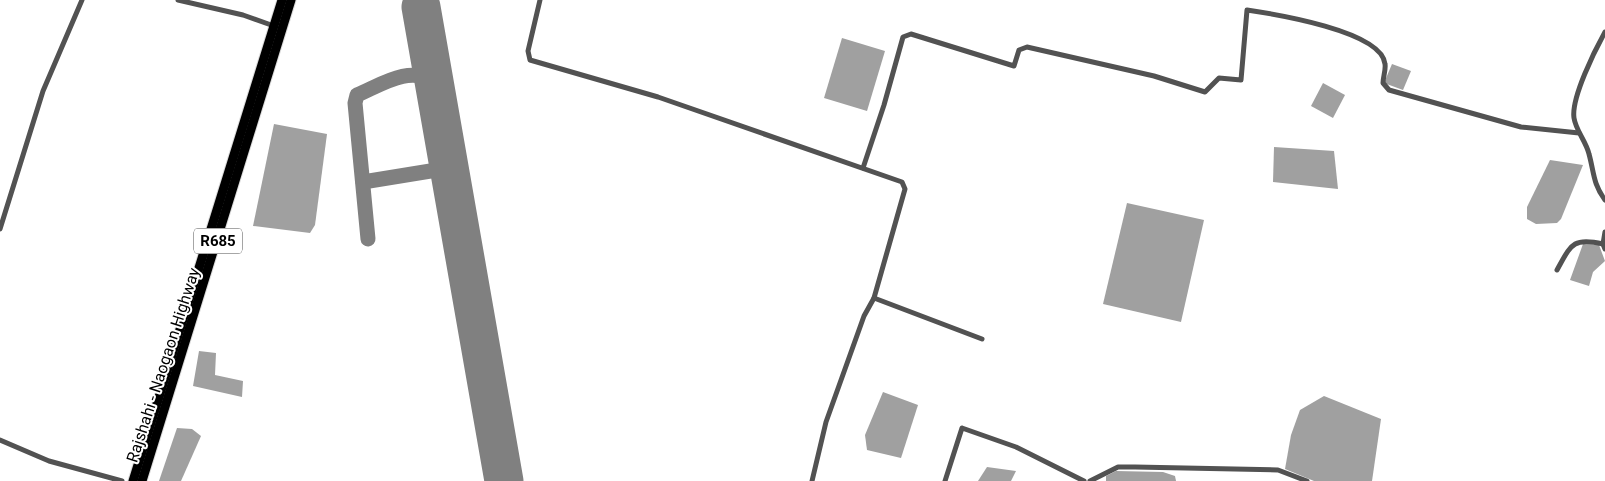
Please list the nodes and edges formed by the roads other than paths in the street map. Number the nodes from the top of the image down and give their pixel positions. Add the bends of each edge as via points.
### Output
1 (82, 0) edge
2 (178, 0) edge
3 (291, 0) edge
4 (540, 0) edge
5 (283, 6) edge
6 (274, 26) junction
7 (1605, 32) edge
8 (1578, 133) junction
9 (863, 168) junction
10 (1605, 200) edge
11 (0, 229) edge
12 (1605, 232) edge
13 (1604, 246) edge
14 (1557, 270) dead end
15 (874, 298) junction
16 (982, 340) dead end
17 (0, 440) edge
18 (122, 481) edge
19 (133, 481) edge
20 (142, 481) edge
21 (812, 481) edge
22 (945, 481) edge
23 (1084, 481) edge
24 (1090, 481) edge
25 (1306, 481) edge

1 - 11 street via 40,100
2 - 6 street via 244,15
3 - 5 main road, Rajshahi - Naogaon Highway / R685
4 - 9 street via 528,50 530,60 658,97
5 - 6 main road, Rajshahi - Naogaon Highway / R685
5 - 20 main road, Rajshahi - Naogaon Highway / R685
6 - 19 main road, Rajshahi - Naogaon Highway / R685
7 - 8 street via 1584,75 1577,101 1574,117
8 - 9 street via 1521,127 1389,90 1383,83 1385,63 1378,51 1352,34 1279,14 1247,10 1241,80 1219,78 1205,92 1154,76 1027,47 1019,50 1014,66 911,34 903,37
8 - 10 street via 1588,150 1596,187
9 - 15 street via 902,182 905,189
12 - 13 street
13 - 14 street via 1575,242
15 - 16 street
15 - 21 street via 864,316 826,422
17 - 18 street via 48,461
22 - 23 street via 962,428 1016,447
24 - 25 street via 1118,468 1135,467 1278,470

